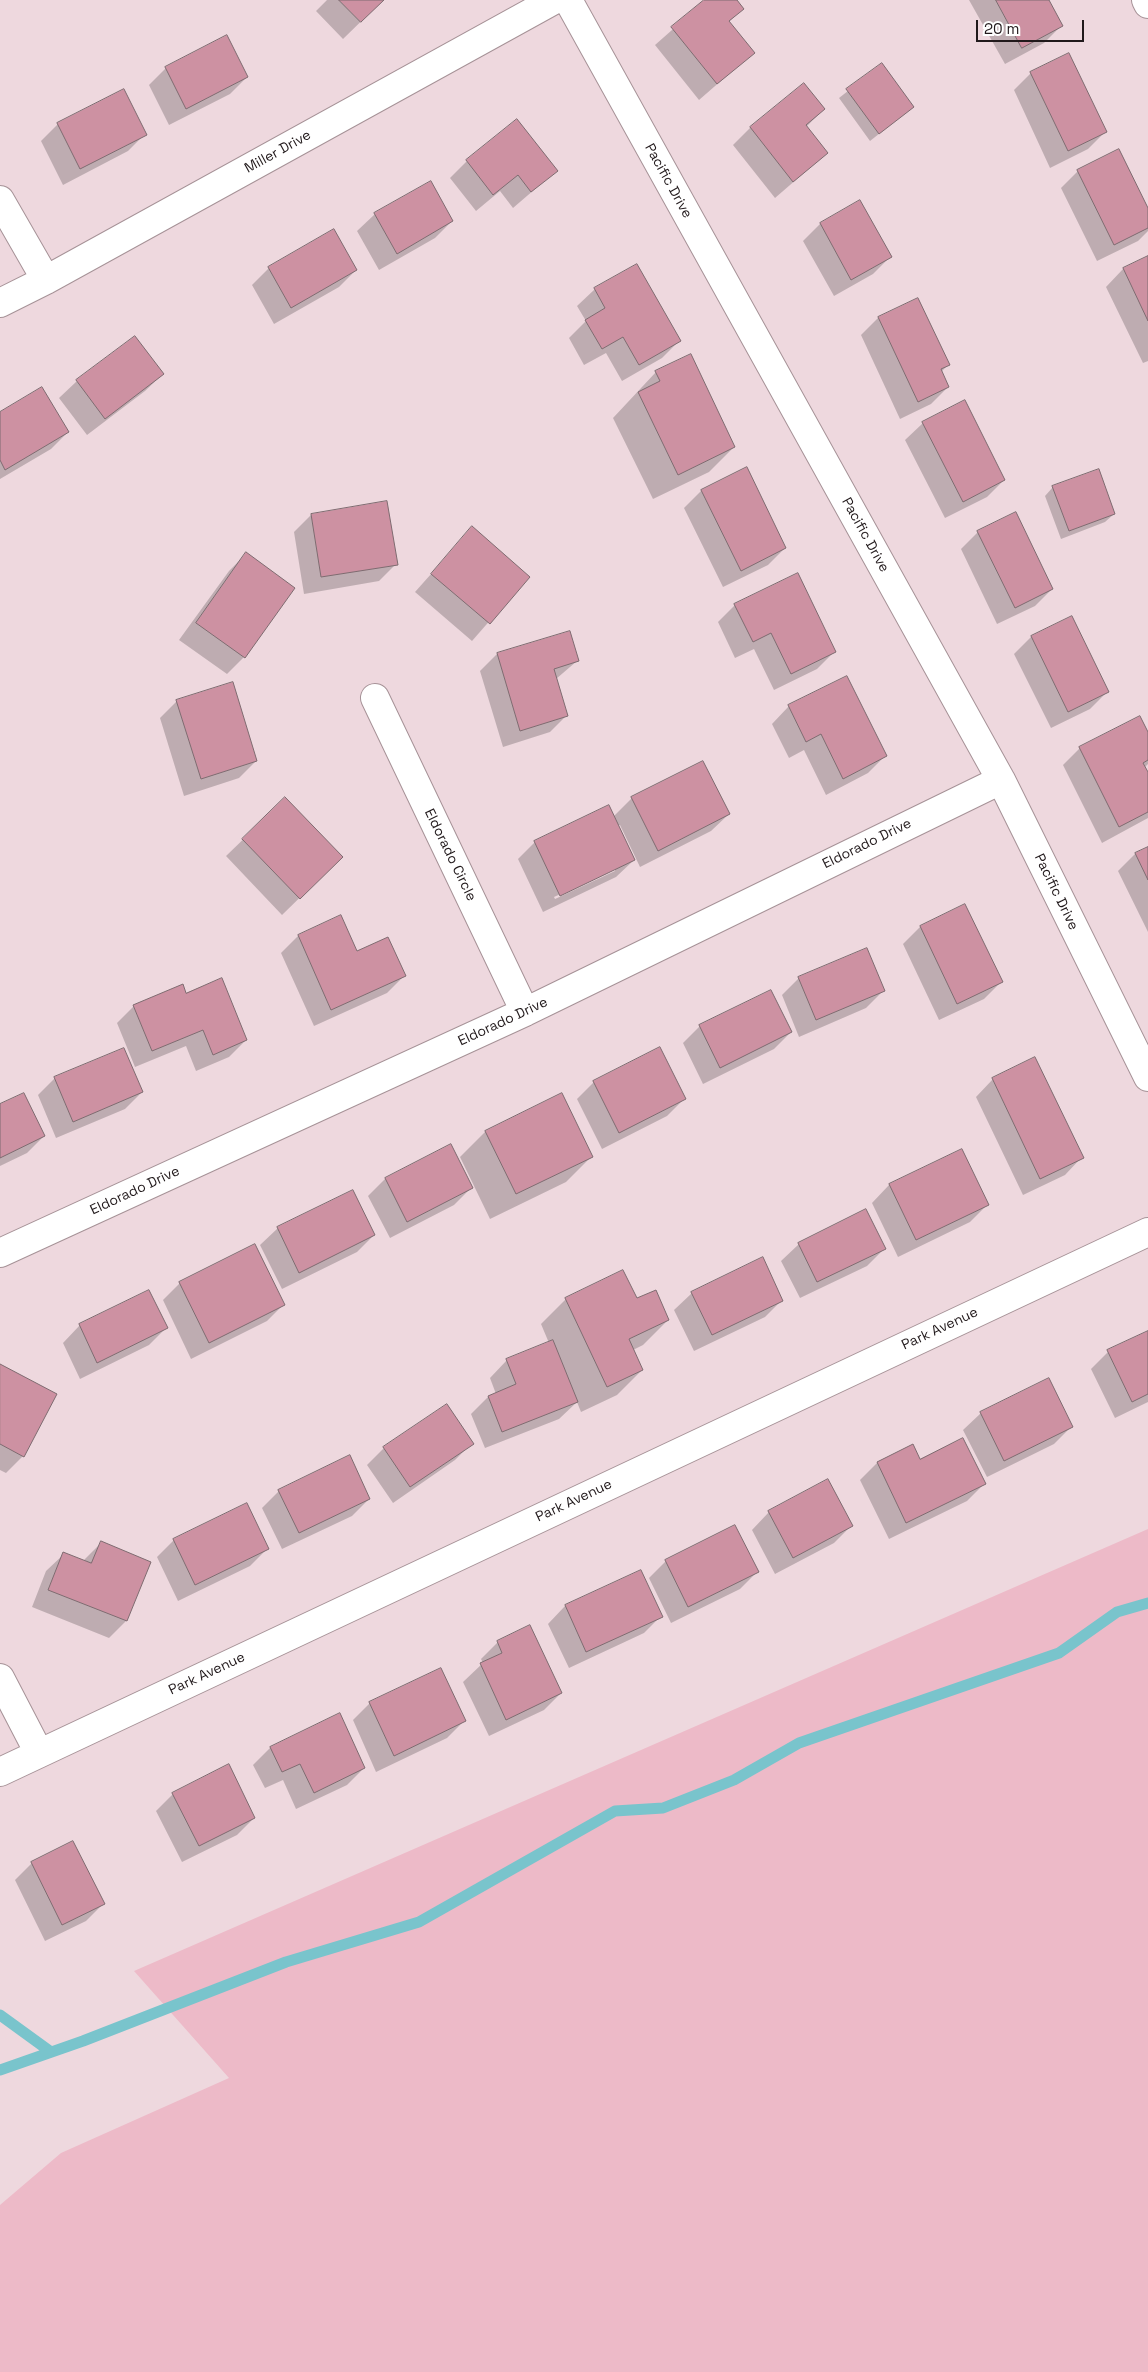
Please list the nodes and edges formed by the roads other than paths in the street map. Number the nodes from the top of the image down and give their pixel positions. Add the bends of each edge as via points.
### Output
1 (554, 0) edge
2 (568, 0) edge
3 (1146, 0) edge
4 (1148, 4) edge
5 (0, 200) edge
6 (46, 280) junction
7 (0, 303) edge
8 (375, 698) dead end
9 (1000, 780) junction
10 (525, 1012) junction
11 (1148, 1077) edge
12 (1148, 1232) edge
13 (0, 1253) edge
14 (0, 1678) edge
15 (39, 1753) junction
16 (0, 1772) edge

1 - 6 street, Miller Drive
2 - 9 street, Pacific Drive
3 - 4 street
5 - 6 street
6 - 7 street, Miller Drive
8 - 10 street, Eldorado Circle
9 - 10 street, Eldorado Drive
9 - 11 street, Pacific Drive
10 - 13 street, Eldorado Drive
12 - 15 street, Park Avenue
14 - 15 street
15 - 16 street, Park Avenue

